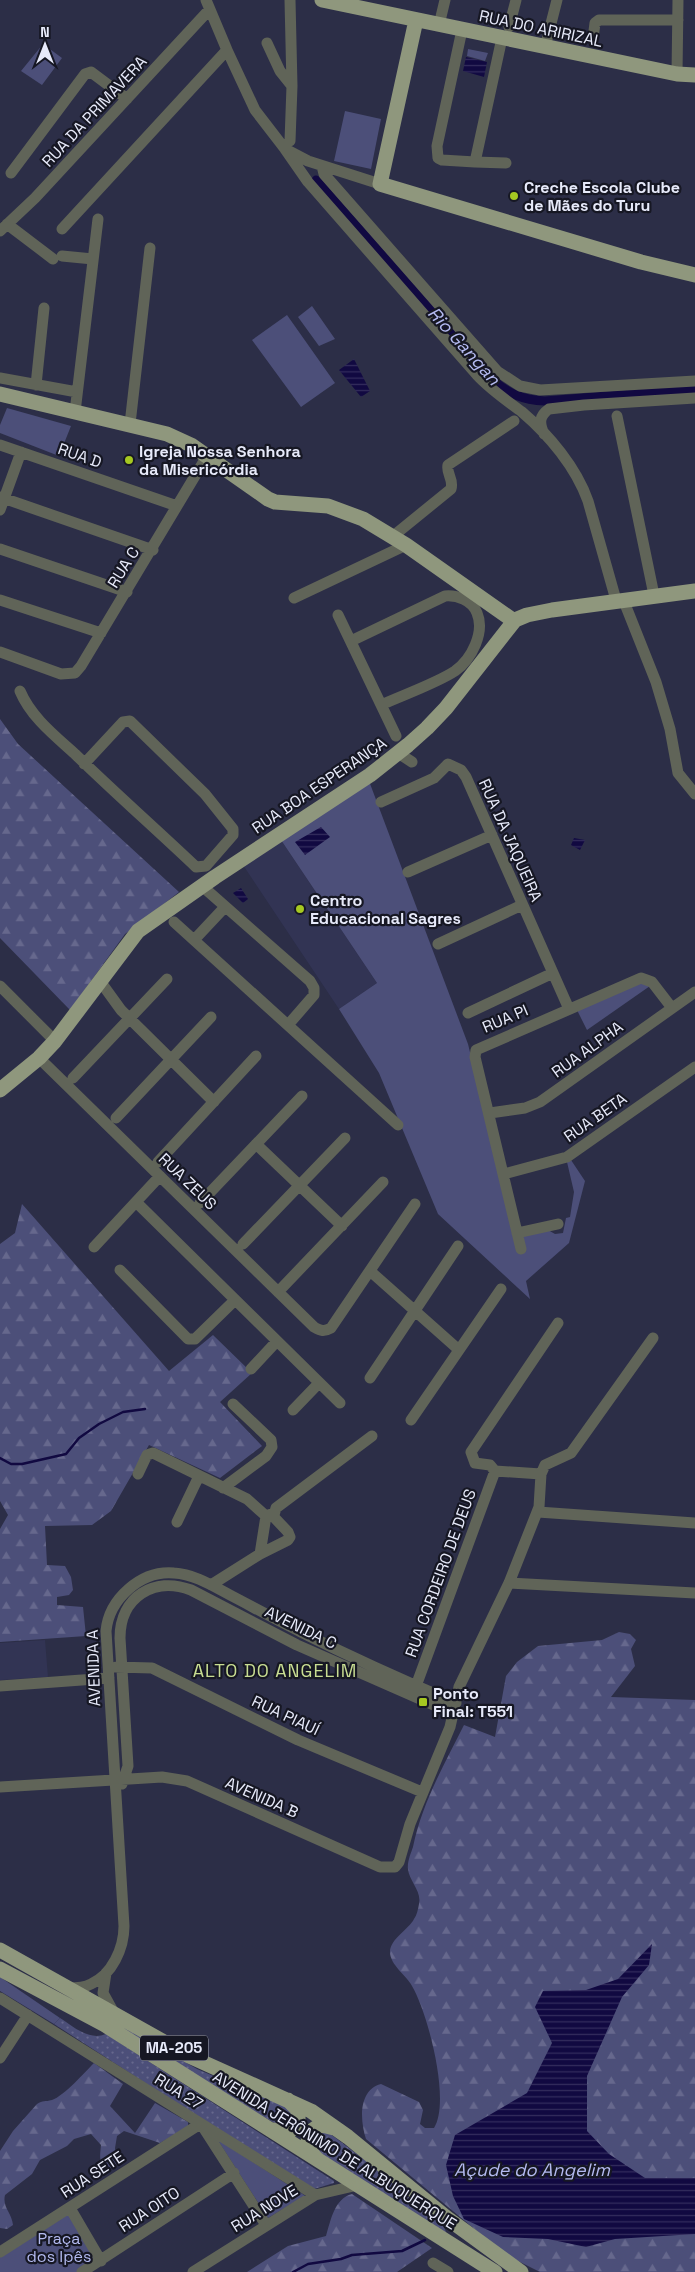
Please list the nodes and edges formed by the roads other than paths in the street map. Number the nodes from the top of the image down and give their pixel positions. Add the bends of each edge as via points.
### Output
1 (290, 0) edge
2 (322, 0) edge
3 (446, 0) edge
4 (516, 0) edge
5 (556, 0) edge
6 (678, 0) edge
7 (208, 5) edge
8 (416, 20) junction
9 (678, 20) junction
10 (439, 25) junction
11 (462, 30) junction
12 (506, 32) junction
13 (594, 39) dead end
14 (267, 43) dead end
15 (545, 47) junction
16 (226, 50) junction
17 (676, 74) junction
18 (695, 75) edge
19 (292, 86) junction
20 (127, 99) junction
21 (287, 145) junction
22 (475, 162) junction
23 (506, 163) dead end
24 (322, 166) junction
25 (11, 173) dead end
26 (308, 182) junction
27 (380, 184) junction
28 (98, 219) dead end
29 (3, 228) edge
30 (62, 229) dead end
31 (150, 248) dead end
32 (93, 259) junction
33 (695, 275) edge
34 (44, 308) dead end
35 (0, 378) edge
36 (695, 380) edge
37 (42, 386) junction
38 (77, 392) junction
39 (0, 394) edge
40 (695, 398) edge
41 (47, 406) junction
42 (75, 412) junction
43 (617, 416) dead end
44 (514, 421) dead end
45 (130, 424) junction
46 (546, 436) junction
47 (0, 445) edge
48 (21, 452) junction
49 (207, 456) junction
50 (2, 498) edge
51 (177, 506) junction
52 (0, 510) edge
53 (392, 537) junction
54 (406, 545) junction
55 (0, 548) edge
56 (152, 550) junction
57 (695, 591) edge
58 (127, 592) junction
59 (654, 595) junction
60 (294, 598) dead end
61 (0, 600) edge
62 (620, 600) junction
63 (338, 615) dead end
64 (504, 618) junction
65 (101, 633) junction
66 (351, 641) junction
67 (0, 652) edge
68 (20, 691) dead end
69 (381, 705) junction
70 (396, 736) dead end
71 (398, 753) junction
72 (412, 762) dead end
73 (84, 764) junction
74 (695, 794) edge
75 (381, 802) dead end
76 (492, 834) junction
77 (210, 872) junction
78 (408, 872) dead end
79 (202, 886) junction
80 (522, 905) junction
81 (224, 908) junction
82 (174, 922) dead end
83 (194, 940) junction
84 (438, 944) dead end
85 (553, 973) junction
86 (167, 979) dead end
87 (0, 986) edge
88 (96, 986) junction
89 (695, 992) edge
90 (569, 1008) junction
91 (672, 1008) junction
92 (468, 1013) dead end
93 (211, 1017) dead end
94 (129, 1018) junction
95 (288, 1026) junction
96 (55, 1041) junction
97 (256, 1056) dead end
98 (39, 1058) junction
99 (171, 1060) junction
100 (695, 1067) edge
101 (73, 1078) dead end
102 (0, 1090) edge
103 (302, 1096) dead end
104 (214, 1102) junction
105 (490, 1113) junction
106 (116, 1118) dead end
107 (398, 1125) dead end
108 (345, 1138) dead end
109 (256, 1144) junction
110 (158, 1162) dead end
111 (504, 1174) junction
112 (160, 1176) junction
113 (383, 1182) dead end
114 (300, 1185) junction
115 (136, 1202) junction
116 (200, 1203) dead end
117 (415, 1204) dead end
118 (558, 1224) dead end
119 (342, 1226) junction
120 (517, 1233) junction
121 (243, 1244) dead end
122 (458, 1246) dead end
123 (94, 1247) dead end
124 (521, 1249) dead end
125 (120, 1270) dead end
126 (370, 1272) junction
127 (501, 1289) dead end
128 (278, 1292) junction
129 (236, 1300) junction
130 (415, 1310) junction
131 (558, 1323) dead end
132 (653, 1338) dead end
133 (277, 1341) junction
134 (460, 1350) junction
135 (251, 1369) dead end
136 (370, 1378) dead end
137 (319, 1382) junction
138 (340, 1403) dead end
139 (233, 1404) dead end
140 (293, 1410) dead end
141 (411, 1420) dead end
142 (372, 1436) dead end
143 (495, 1471) junction
144 (138, 1474) dead end
145 (541, 1474) junction
146 (199, 1476) junction
147 (223, 1488) junction
148 (538, 1512) junction
149 (270, 1516) junction
150 (177, 1522) dead end
151 (695, 1523) edge
152 (260, 1554) junction
153 (166, 1572) joint
154 (509, 1583) junction
155 (210, 1585) junction
156 (149, 1590) joint
157 (695, 1593) edge
158 (302, 1633) junction
159 (297, 1645) junction
160 (122, 1667) junction
161 (109, 1673) junction
162 (0, 1686) edge
163 (416, 1686) junction
164 (456, 1702) junction
165 (454, 1714) junction
166 (120, 1778) junction
167 (0, 1787) edge
168 (422, 1792) junction
169 (0, 1950) edge
170 (0, 1969) edge
171 (106, 1973) junction
172 (68, 1988) junction
173 (0, 1998) edge
174 (28, 2015) junction
175 (116, 2016) junction
176 (0, 2058) edge
177 (286, 2099) junction
178 (200, 2124) junction
179 (269, 2128) junction
180 (348, 2137) junction
181 (319, 2161) junction
182 (234, 2173) junction
183 (358, 2185) junction
184 (314, 2195) junction
185 (70, 2208) junction
186 (266, 2224) junction
187 (0, 2252) edge
188 (101, 2261) junction
189 (433, 2263) dead end
190 (82, 2272) edge
191 (193, 2272) edge
192 (448, 2272) edge
193 (495, 2272) edge
194 (521, 2272) edge

1 - 19 street
2 - 8 main road, RUA DO ARIRIZAL
3 - 10 street
4 - 12 street
5 - 15 street
6 - 9 street
7 - 16 street
7 - 20 street, RUA DA PRIMAVERA
8 - 10 main road, RUA DO ARIRIZAL
8 - 27 main road
9 - 13 street via 599,20 594,25
9 - 17 street
10 - 11 main road, RUA DO ARIRIZAL
11 - 12 main road, RUA DO ARIRIZAL
11 - 22 street via 437,154 442,160
12 - 15 main road, RUA DO ARIRIZAL
12 - 22 street
14 - 19 street via 280,71
15 - 17 main road, RUA DO ARIRIZAL
16 - 21 street via 255,110
16 - 30 street
17 - 18 main road, RUA DO ARIRIZAL
19 - 21 street
20 - 25 street via 91,72 85,74
20 - 29 street, RUA DA PRIMAVERA
21 - 24 street
21 - 26 street
22 - 23 street
24 - 26 street via 310,172
24 - 27 street
24 - 36 street via 324,174 441,309 497,371 512,382 540,390
26 - 46 street via 490,389 523,413
27 - 33 main road
28 - 32 street
29 - 32 street via 58,257
31 - 45 street
32 - 38 street
34 - 37 street
35 - 37 street
37 - 38 street
37 - 41 street
38 - 42 street
39 - 41 main road
40 - 46 street via 549,409 540,424
41 - 42 main road
42 - 45 main road
43 - 59 street
44 - 53 street via 448,465 451,489
45 - 49 main road via 167,434
46 - 62 street via 584,489
47 - 48 street, RUA D
48 - 50 street
48 - 51 street, RUA D
49 - 51 street, RUA C
49 - 53 main road via 268,499 337,509 363,519
50 - 52 street
50 - 56 street
51 - 56 street, RUA C
53 - 54 main road
54 - 60 street
54 - 64 main road
55 - 58 street
56 - 58 street, RUA C
57 - 59 main road
58 - 65 street, RUA C
59 - 62 main road
61 - 65 street
62 - 64 main road
62 - 74 street via 656,682 670,729 678,773
63 - 66 street
64 - 71 main road, RUA BOA ESPERANÇA via 440,714
65 - 67 street, RUA C via 81,666 75,673 66,675
66 - 69 street
66 - 69 street via 445,596 460,598 475,609 480,625 476,643 471,654 456,670
68 - 73 street via 34,715
69 - 70 street
71 - 72 street
71 - 77 main road, RUA BOA ESPERANÇA via 370,775
73 - 77 street via 196,867
73 - 77 street, RUA BOA ESPERANÇA via 123,722 130,722 205,794 233,829 233,835
75 - 76 street, RUA DA JAQUEIRA via 434,778 448,764 461,770 466,777
76 - 78 street
76 - 80 street, RUA DA JAQUEIRA
77 - 79 main road, RUA BOA ESPERANÇA
79 - 81 street
79 - 88 main road, RUA BOA ESPERANÇA via 138,931
80 - 84 street
80 - 85 street, RUA DA JAQUEIRA
81 - 83 street
81 - 95 street via 303,974 314,988 314,995
82 - 83 street
83 - 95 street
85 - 90 street, RUA DA JAQUEIRA
85 - 92 street
86 - 94 street
87 - 96 street
88 - 94 street
88 - 96 main road, RUA BOA ESPERANÇA
89 - 91 street, RUA ALPHA
90 - 91 street, RUA PI via 644,978 652,982
90 - 105 street, RUA PI via 476,1050
91 - 105 street, RUA ALPHA via 540,1102 525,1108
93 - 99 street
94 - 99 street
94 - 101 street
95 - 107 street
96 - 98 main road, RUA BOA ESPERANÇA
97 - 104 street
98 - 102 main road, RUA BOA ESPERANÇA
98 - 112 street, RUA ZEUS
99 - 104 street
99 - 106 street
100 - 111 street, RUA BETA via 567,1156
103 - 109 street
104 - 110 street
105 - 111 street, RUA PI
108 - 114 street
109 - 114 street
109 - 116 street
111 - 120 street, RUA PI
112 - 115 street
112 - 128 street, RUA ZEUS
113 - 119 street
114 - 119 street
114 - 121 street
115 - 123 street
115 - 129 street
117 - 126 street
118 - 120 street
119 - 128 street
120 - 124 street, RUA PI
122 - 130 street
125 - 129 street via 188,1339 195,1339
126 - 128 street, RUA ZEUS via 326,1332 314,1327
126 - 130 street
127 - 134 street
129 - 133 street
130 - 134 street
130 - 136 street
131 - 143 street via 471,1452 475,1463 490,1465
132 - 145 street via 572,1453 545,1465
133 - 135 street
133 - 137 street
134 - 141 street
137 - 138 street
137 - 140 street
139 - 147 street via 271,1440 272,1446 266,1456
142 - 149 street via 276,1508
143 - 145 street
143 - 163 street, RUA CORDEIRO DE DEUS
144 - 146 street via 147,1455 154,1453
145 - 148 street
146 - 147 street
146 - 150 street
147 - 149 street
148 - 151 street
148 - 154 street
149 - 152 street
149 - 152 street via 290,1537
152 - 155 street
153 - 155 street, AVENIDA C via 190,1576
153 - 161 street, AVENIDA A via 135,1584 117,1602 107,1623
154 - 157 street
154 - 164 street via 458,1687
155 - 158 street, AVENIDA C
156 - 159 street, AVENIDA C via 171,1585 191,1590
156 - 160 street, AVENIDA A via 133,1601 123,1615 120,1629
158 - 159 street
158 - 163 street, AVENIDA C
159 - 165 street, AVENIDA C
160 - 161 street, RUA PIAUÍ
160 - 166 street, AVENIDA A via 128,1766
160 - 168 street, RUA PIAUÍ via 152,1668 298,1740
161 - 162 street, RUA PIAUÍ
161 - 166 street, AVENIDA A
163 - 164 street, AVENIDA C
164 - 165 street
165 - 168 street
166 - 167 street, AVENIDA B
166 - 168 street, AVENIDA B via 181,1779 380,1867 391,1868 399,1862
166 - 171 street, AVENIDA A via 116,1794 124,1936
169 - 172 main road, AVENIDA JERÔNIMO DE ALBUQUERQUE / MA-205
170 - 179 main road, AVENIDA JERÔNIMO DE ALBUQUERQUE / MA-205 via 105,2025
171 - 172 street, AVENIDA A via 89,1985
171 - 175 street, AVENIDA A via 103,1993
172 - 175 main road, AVENIDA JERÔNIMO DE ALBUQUERQUE / MA-205
173 - 174 street, RUA 27
174 - 176 street
174 - 178 street, RUA 27
175 - 177 main road, AVENIDA JERÔNIMO DE ALBUQUERQUE / MA-205 via 208,2065
177 - 179 main road via 298,2110 298,2124 286,2133
177 - 180 main road, AVENIDA JERÔNIMO DE ALBUQUERQUE / MA-205
178 - 182 street
178 - 184 street, RUA 27
178 - 185 street, RUA SETE
179 - 181 main road, AVENIDA JERÔNIMO DE ALBUQUERQUE / MA-205
180 - 181 main road via 328,2125 314,2129 309,2135 308,2145
180 - 194 main road, AVENIDA JERÔNIMO DE ALBUQUERQUE / MA-205 via 447,2218
181 - 183 main road, AVENIDA JERÔNIMO DE ALBUQUERQUE / MA-205
182 - 186 street
182 - 188 street, RUA OITO
183 - 184 street, RUA NOVE
183 - 193 main road, AVENIDA JERÔNIMO DE ALBUQUERQUE / MA-205
184 - 186 street, RUA NOVE
185 - 187 street, RUA SETE
185 - 188 street
186 - 191 street, RUA NOVE
188 - 190 street, RUA OITO
189 - 192 street

